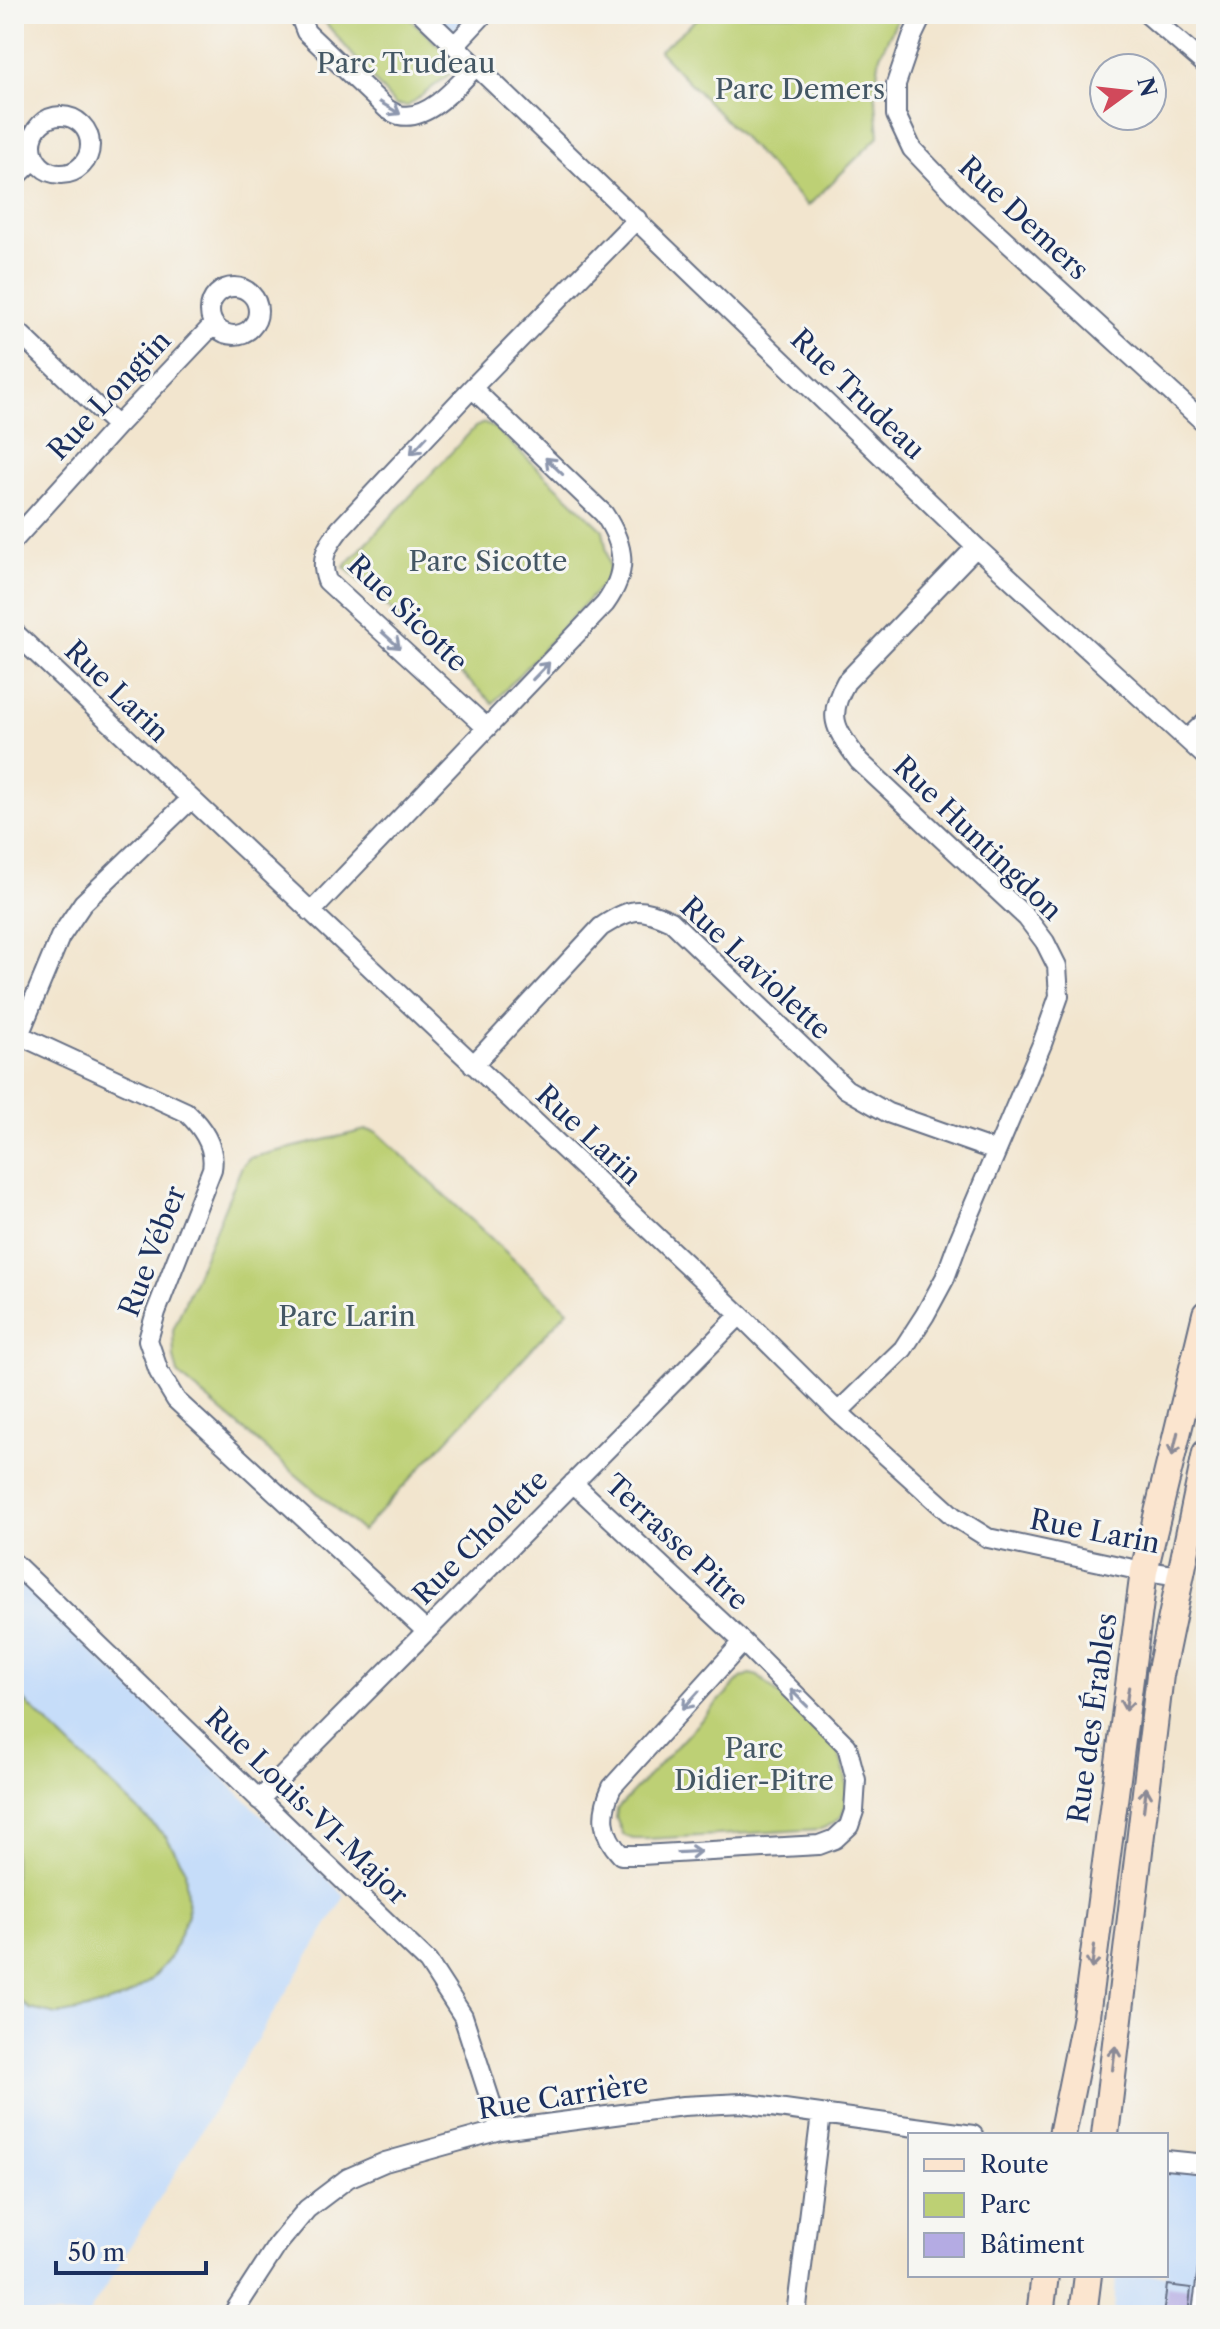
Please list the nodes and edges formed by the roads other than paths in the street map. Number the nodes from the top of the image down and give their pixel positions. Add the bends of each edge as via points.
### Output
1 (299, 14) edge
2 (422, 14) edge
3 (484, 14) edge
4 (923, 14) edge
5 (1147, 14) edge
6 (455, 45) junction
7 (1206, 65) edge
8 (476, 66) junction
9 (35, 159) dead end
10 (14, 179) edge
11 (637, 219) junction
12 (214, 324) dead end
13 (14, 328) edge
14 (472, 388) junction
15 (1206, 424) edge
16 (117, 426) junction
17 (14, 540) edge
18 (976, 547) junction
19 (14, 632) edge
20 (1206, 721) edge
21 (487, 728) junction
22 (1187, 739) junction
23 (1206, 757) edge
24 (191, 799) junction
25 (311, 912) junction
26 (17, 1041) edge
27 (473, 1065) junction
28 (996, 1151) junction
29 (1206, 1314) edge
30 (740, 1315) junction
31 (838, 1412) junction
32 (1206, 1453) edge
33 (573, 1483) junction
34 (14, 1563) edge
35 (1144, 1571) junction
36 (1180, 1576) junction
37 (426, 1631) junction
38 (743, 1642) junction
39 (259, 1800) junction
40 (821, 2114) junction
41 (500, 2130) junction
42 (959, 2133) edge
43 (1062, 2133) edge
44 (1105, 2133) edge
45 (1168, 2160) edge
46 (1206, 2164) edge
47 (1206, 2250) edge
48 (1045, 2277) edge
49 (1088, 2277) edge
50 (232, 2315) edge
51 (796, 2315) edge
52 (1040, 2315) edge
53 (1083, 2315) edge
54 (1197, 2315) edge

1 -> 8 street via 306,32 387,109 400,115 430,108
2 - 6 street, Rue Trudeau
3 - 6 street
4 - 15 street, Rue Demers via 896,84 896,115 912,149
5 - 7 street
6 - 8 street, Rue Trudeau
8 - 11 street, Rue Trudeau
9 - 10 street
11 - 14 street, Rue Sicotte
11 - 18 street, Rue Trudeau
12 - 16 street, Rue Longtin
13 - 16 street
21 -> 14 street via 605,604 621,568 616,532 604,514
14 -> 21 street, Rue Sicotte via 340,529 323,561 327,581
16 - 17 street, Rue Longtin
18 - 22 street, Rue Trudeau
18 - 28 street, Rue Huntingdon via 846,682 836,699 834,722 859,761 1027,918 1057,966 1059,996
19 - 24 street, Rue Larin
20 - 22 street
21 - 25 street
22 - 23 street, Rue Trudeau
24 - 25 street, Rue Larin
24 - 26 street via 83,903 60,937
25 - 27 street, Rue Larin
26 - 37 street, Rue Véber via 186,1112 202,1127 212,1169 148,1340 159,1372 176,1400
27 - 28 street, Rue Laviolette via 601,927 623,913 648,910 671,921 846,1089 888,1113
27 - 30 street, Rue Larin
28 - 31 street, Rue Huntingdon via 925,1315 903,1349
29 -> 35 street, Rue des Érables
30 - 31 street, Rue Larin
30 - 33 street, Rue Cholette
31 - 35 street, Rue Larin via 953,1516 988,1538
32 - 36 street
33 - 37 street, Rue Cholette
33 - 38 street, Terrasse Pitre
34 - 39 street, Rue Louis-VI-Major
35 - 36 street, Rue Larin
35 -> 43 street, Rue des Érables via 1086,2016
44 -> 36 street via 1160,1675
37 - 39 street, Rue Cholette
38 -> 38 street, Terrasse Pitre via 612,1787 604,1804 604,1826 621,1855 819,1845 849,1826 856,1780 847,1746
39 - 41 street, Rue Louis-VI-Major via 428,1962 463,2016
40 - 41 street, Rue Carrière via 713,2104
40 - 42 street, Rue Carrière
40 - 51 street
41 - 50 street, Rue Carrière via 385,2162 348,2178 307,2209
45 - 46 street
47 - 54 lane
48 - 52 street
49 - 53 street

